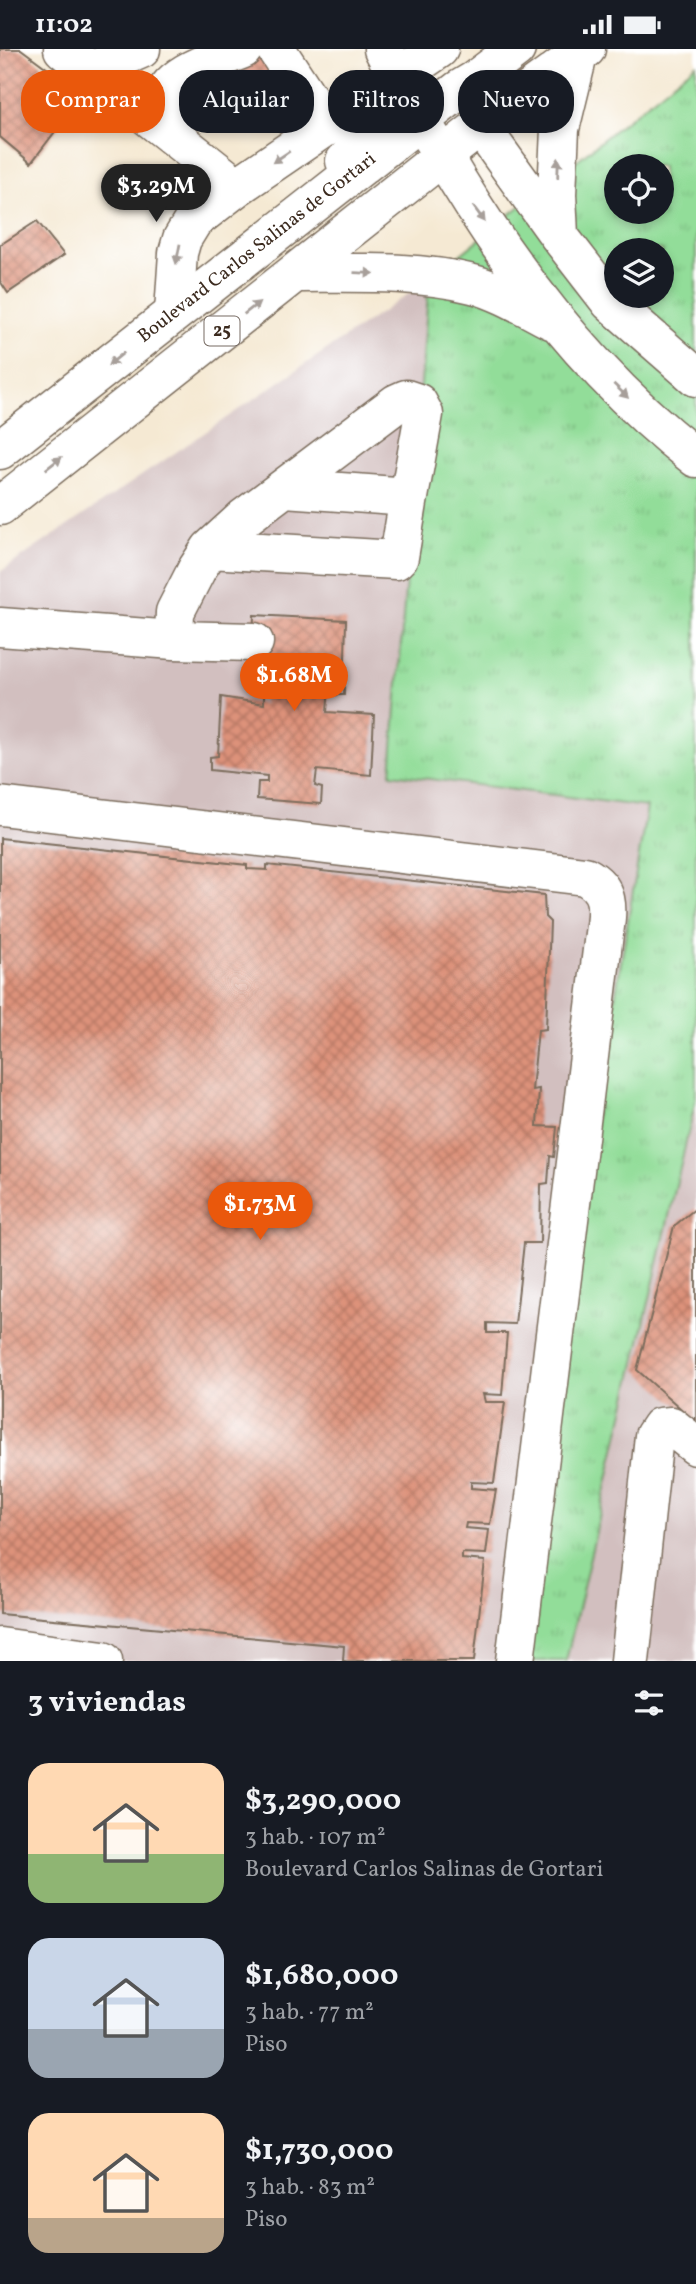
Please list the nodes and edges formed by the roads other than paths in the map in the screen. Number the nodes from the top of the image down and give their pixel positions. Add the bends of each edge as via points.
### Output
1 (141, 49) edge
2 (243, 49) edge
3 (276, 49) edge
4 (438, 49) edge
5 (516, 49) edge
6 (582, 52) edge
7 (77, 60) edge
8 (391, 64) edge
9 (488, 70) edge
10 (557, 70) edge
11 (458, 85) edge
12 (458, 91) edge
13 (444, 101) edge
14 (327, 127) junction
15 (166, 130) junction
16 (403, 133) edge
17 (428, 133) edge
18 (472, 133) edge
19 (487, 133) edge
20 (443, 156) junction
21 (237, 187) junction
22 (290, 222) junction
23 (559, 236) junction
24 (296, 273) junction
25 (174, 312) junction
26 (558, 324) junction
27 (696, 377) edge
28 (0, 450) edge
29 (696, 458) edge
30 (285, 488) junction
31 (410, 498) junction
32 (0, 506) edge
33 (210, 549) junction
34 (0, 627) edge
35 (174, 640) junction
36 (254, 642) dead end
37 (0, 806) edge
38 (696, 1446) edge
39 (0, 1647) edge
40 (103, 1661) edge
41 (515, 1661) edge
42 (630, 1661) edge

1 - 7 main road
2 - 15 main road via 178,76 167,87 163,101
3 - 14 main road
4 - 8 main road
4 - 11 main road
5 - 9 main road, Boulevard Carlos Salinas de Gortari / 25
6 - 10 main road, 25
23 -> 6 main road via 560,129
7 - 15 main road
8 - 14 main road
8 - 22 main road via 363,142
12 - 13 main road, Boulevard Carlos Salinas de Gortari / 25
14 -> 21 main road
15 - 21 main road
16 - 22 main road, Boulevard Carlos Salinas de Gortari / 25
17 - 20 main road
18 - 20 main road, 25
19 - 23 main road
20 - 24 main road, 25
20 -> 26 main road via 469,201
21 -> 25 main road via 193,221 182,239
22 - 25 main road, Boulevard Carlos Salinas de Gortari / 25
23 - 27 main road via 610,302
24 -> 26 main road via 405,275 474,284
32 -> 24 main road, 25
25 -> 28 main road, Boulevard Carlos Salinas de Gortari / 25
26 -> 29 main road via 610,380
30 - 31 main road
30 - 31 main road via 397,403 410,399 424,414
30 - 33 main road
31 - 33 main road via 396,561
33 - 35 main road via 175,612
34 - 35 main road
35 - 36 main road
37 - 41 main road via 585,876 605,893 607,913
38 - 42 main road via 671,1426 660,1427 654,1436
39 - 40 main road

